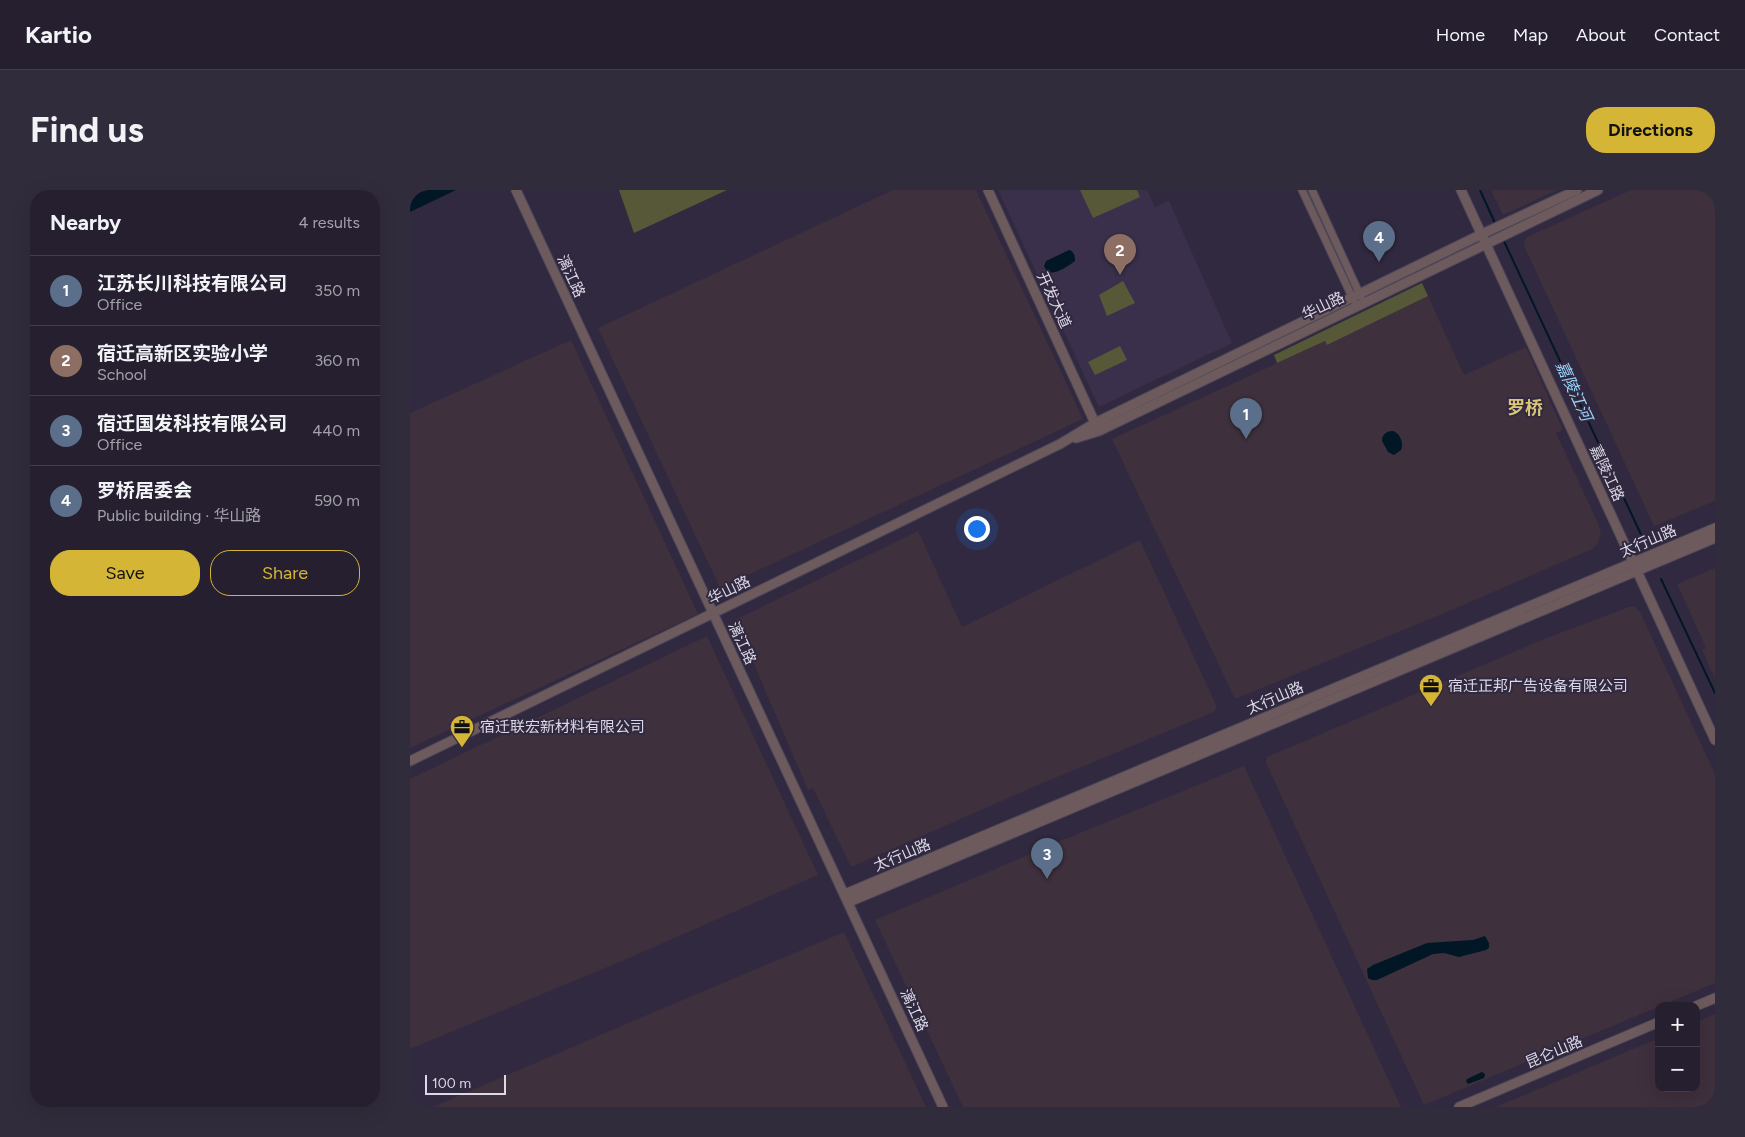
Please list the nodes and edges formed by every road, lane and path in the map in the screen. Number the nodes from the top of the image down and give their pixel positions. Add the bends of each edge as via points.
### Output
1 (516, 190) edge
2 (988, 190) edge
3 (1302, 190) edge
4 (1312, 190) edge
5 (1461, 190) edge
6 (1577, 190) edge
7 (1598, 190) edge
8 (1484, 238) junction
9 (1358, 300) junction
10 (1095, 423) junction
11 (1060, 444) junction
12 (1715, 528) edge
13 (1715, 538) edge
14 (1633, 562) junction
15 (1637, 572) junction
16 (713, 614) junction
17 (1715, 740) edge
18 (410, 761) edge
19 (847, 898) junction
20 (1715, 998) edge
21 (1700, 1004) edge
22 (1655, 1024) edge
23 (944, 1107) edge
24 (1460, 1107) edge

1 - 16 street, 漓江路
2 - 10 street, 开发大道
3 - 9 street
4 - 9 street
5 - 8 street, 嘉陵江路
6 - 8 street, 华山路
7 - 8 street, 华山路
8 - 9 street, 华山路
8 - 14 street, 嘉陵江路
9 - 10 street, 华山路
9 - 11 street, 华山路 via 1099,430
10 - 11 street, 华山路
11 - 16 street, 华山路
12 - 14 street, 太行山路
13 - 15 street, 太行山路
14 - 15 street, 嘉陵江路
14 - 19 street, 太行山路
15 - 17 street, 嘉陵江路
15 - 19 street, 太行山路
16 - 18 street, 华山路
16 - 19 street, 漓江路
19 - 23 street, 漓江路
20 - 21 street
22 - 24 street, 昆仑山路

